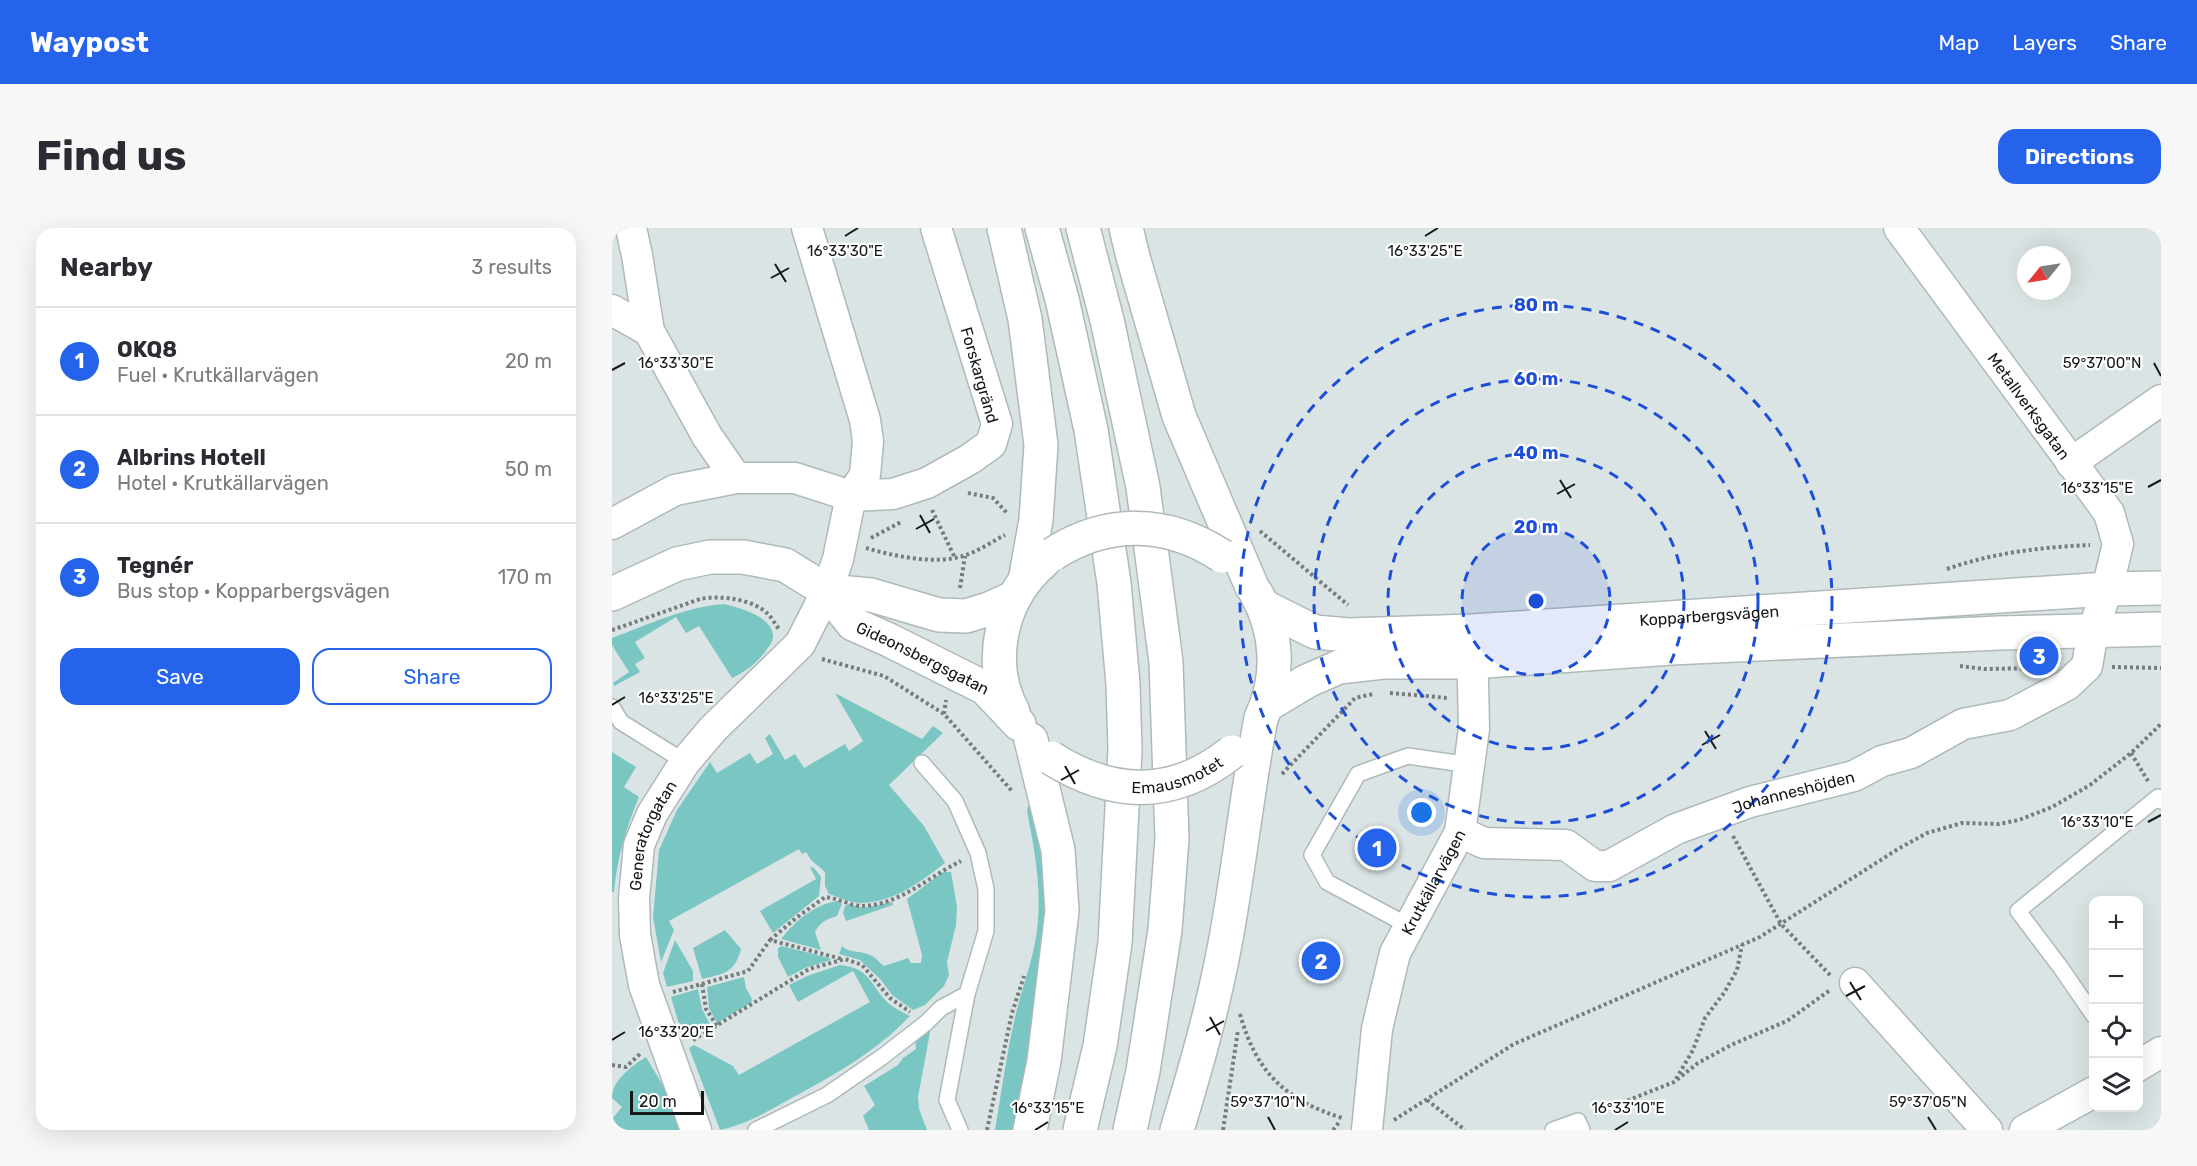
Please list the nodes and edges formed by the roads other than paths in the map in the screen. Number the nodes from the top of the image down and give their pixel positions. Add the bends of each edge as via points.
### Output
1 (631, 228) edge
2 (807, 228) edge
3 (936, 228) edge
4 (1004, 228) edge
5 (1042, 228) edge
6 (1083, 228) edge
7 (1126, 228) edge
8 (1899, 228) edge
9 (612, 310) edge
10 (650, 331) junction
11 (2161, 400) edge
12 (2071, 463) junction
13 (736, 478) junction
14 (851, 496) junction
15 (612, 524) edge
16 (2161, 588) edge
17 (2107, 589) junction
18 (1019, 590) junction
19 (827, 591) junction
20 (612, 594) edge
21 (1257, 596) junction
22 (2161, 629) edge
23 (2093, 631) junction
24 (1472, 646) junction
25 (612, 706) edge
26 (1264, 711) junction
27 (1034, 741) junction
28 (685, 762) junction
29 (922, 763) dead end
30 (1470, 765) junction
31 (2160, 799) edge
32 (1460, 831) junction
33 (623, 920) edge
34 (1409, 926) junction
35 (1846, 983) road end
36 (967, 994) junction
37 (2089, 1009) edge
38 (2161, 1052) edge
39 (2143, 1063) edge
40 (2089, 1095) edge
41 (1359, 1122) edge
42 (1580, 1125) edge
43 (696, 1130) edge
44 (756, 1130) edge
45 (960, 1130) edge
46 (1030, 1130) edge
47 (1080, 1130) edge
48 (1130, 1130) edge
49 (1177, 1130) edge
50 (1553, 1130) edge
51 (1987, 1130) edge
52 (2025, 1130) edge

1 - 10 street
2 - 14 street via 865,420 865,475
3 - 14 street, Forskargränd via 997,424 991,444 927,483 893,494
4 - 18 main road via 1025,318 1041,445 1036,520
5 - 47 main road via 1091,430 1114,583 1123,684 1125,750 1115,943 1100,1046
6 - 48 main road via 1143,487 1166,662 1172,839 1165,930
7 - 21 main road via 1179,416
8 - 12 street, Metallverksgatan
9 - 10 street
10 - 13 street via 707,436
11 - 12 street
12 - 17 street, Metallverksgatan via 2109,513 2118,544
13 - 14 street via 795,478
13 - 15 street via 675,490
14 - 19 street
16 - 17 main road, Kopparbergsvägen
17 - 23 street, Metallverksgatan
17 - 24 main road, Kopparbergsvägen
18 - 19 main road, Gideonsbergsgatan via 989,609 966,616 939,615 870,595
18 - 21 main road, bridge via 1034,570 1069,544 1115,529 1140,528 1183,536 1207,547 1231,564
18 - 27 main road via 1002,630 999,661 1005,693
19 - 20 main road, Gideonsbergsgatan via 785,565 743,557 710,557 677,564
19 - 27 main road, Gideonsbergsgatan via 853,624 985,688
19 - 28 street, Generatorgatan via 800,644
21 - 24 main road, Kopparbergsvägen via 1315,632
21 - 26 main road via 1274,640 1271,690
22 - 23 main road, Kopparbergsvägen
23 - 24 main road, Kopparbergsvägen via 1682,648
23 - 32 street, Johanneshöjden via 2087,666 2059,690 2010,715 1963,724 1911,753 1882,761 1854,776 1750,802 1676,829 1609,866 1595,866 1566,844 1484,843
24 - 26 main road, Kopparbergsvägen via 1339,667 1307,681
24 - 30 street, Krutkällarvägen via 1474,729
25 - 28 lane via 621,722
26 - 27 main road, Emausmotet, bridge via 1232,752 1217,764 1170,784 1121,787 1096,782 1073,772
26 - 49 main road via 1249,780 1225,943 1204,1041
27 - 46 main road via 1058,850 1062,911 1044,1061
28 - 33 street, Generatorgatan via 652,814 639,845 634,898
29 - 36 lane via 955,801 978,853 986,889 986,931
30 - 32 street, Krutkällarvägen
30 - 34 lane via 1408,756 1358,774 1311,855 1327,882
31 - 37 lane via 2018,911
32 - 34 street, Krutkällarvägen
33 - 43 street, Generatorgatan via 649,998 656,1053
34 - 41 street, Krutkällarvägen via 1395,953
35 - 51 street
36 - 44 lane via 941,1008 827,1095
36 - 45 lane via 947,1100
38 - 39 street
40 - 52 street
42 - 50 lane

